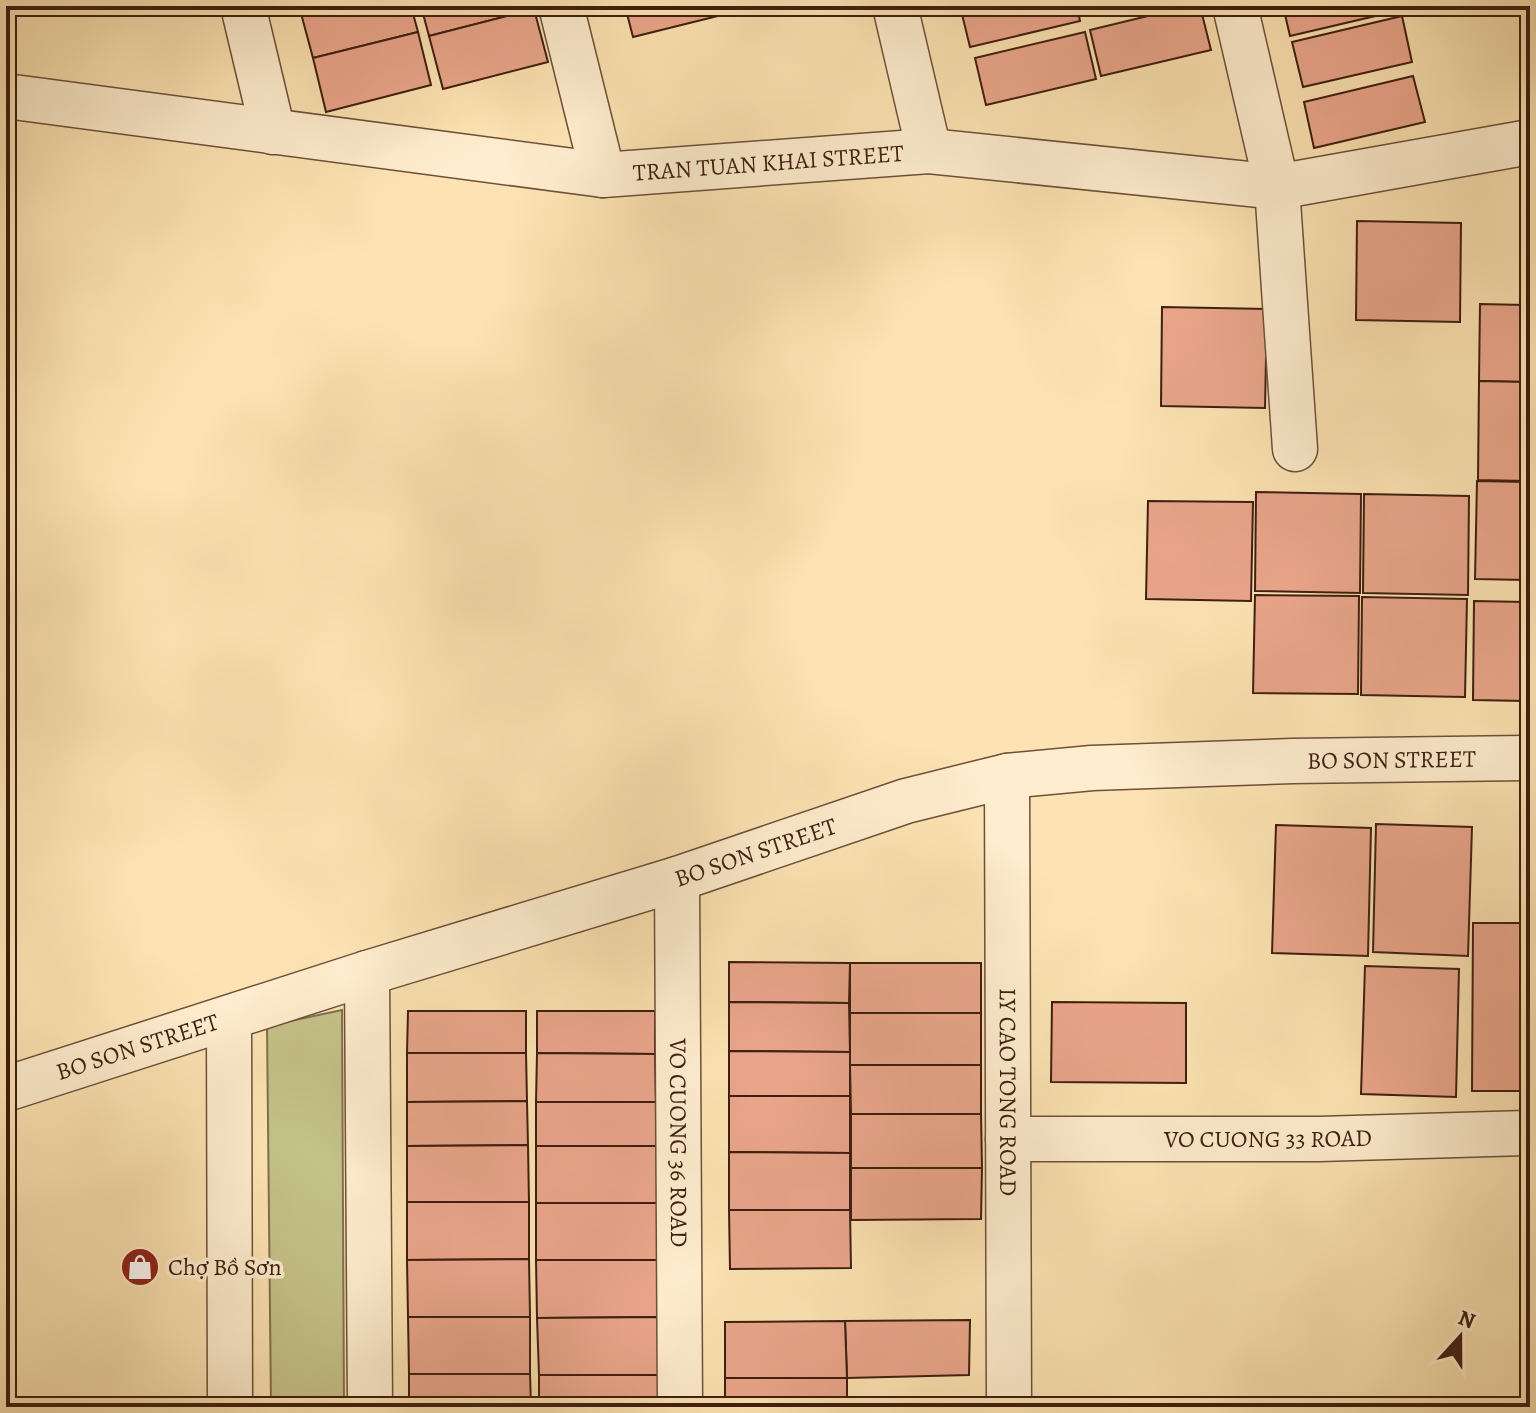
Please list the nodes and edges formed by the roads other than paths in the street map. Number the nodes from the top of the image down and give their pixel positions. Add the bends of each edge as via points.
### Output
1 (243, 6) edge
2 (561, 6) edge
3 (895, 6) edge
4 (1235, 6) edge
5 (6, 96) edge
6 (273, 132) junction
7 (1530, 142) edge
8 (929, 151) junction
9 (603, 175) junction
10 (1277, 187) junction
11 (1295, 449) dead end
12 (1530, 758) edge
13 (1007, 776) junction
14 (677, 879) junction
15 (367, 973) junction
16 (229, 1018) junction
17 (6, 1089) edge
18 (1530, 1133) edge
19 (1008, 1139) junction
20 (230, 1407) edge
21 (370, 1407) edge
22 (680, 1407) edge
23 (1009, 1407) edge

1 - 6 street
2 - 9 street
3 - 8 street
4 - 10 street
5 - 6 street, TRAN TUAN KHAI STREET
6 - 9 street, TRAN TUAN KHAI STREET
7 - 10 street, TRAN TUAN KHAI STREET
8 - 9 street, TRAN TUAN KHAI STREET
8 - 10 street, TRAN TUAN KHAI STREET
10 - 11 street
12 - 13 street, BO SON STREET via 1292,761
13 - 14 street, BO SON STREET via 906,801
13 - 19 street, LY CAO TONG ROAD
14 - 15 street, BO SON STREET
14 - 22 street, VO CUONG 36 ROAD
15 - 16 street, BO SON STREET
15 - 21 street
16 - 17 street, BO SON STREET
16 - 20 street
18 - 19 street, VO CUONG 33 ROAD
19 - 23 street, LY CAO TONG ROAD

